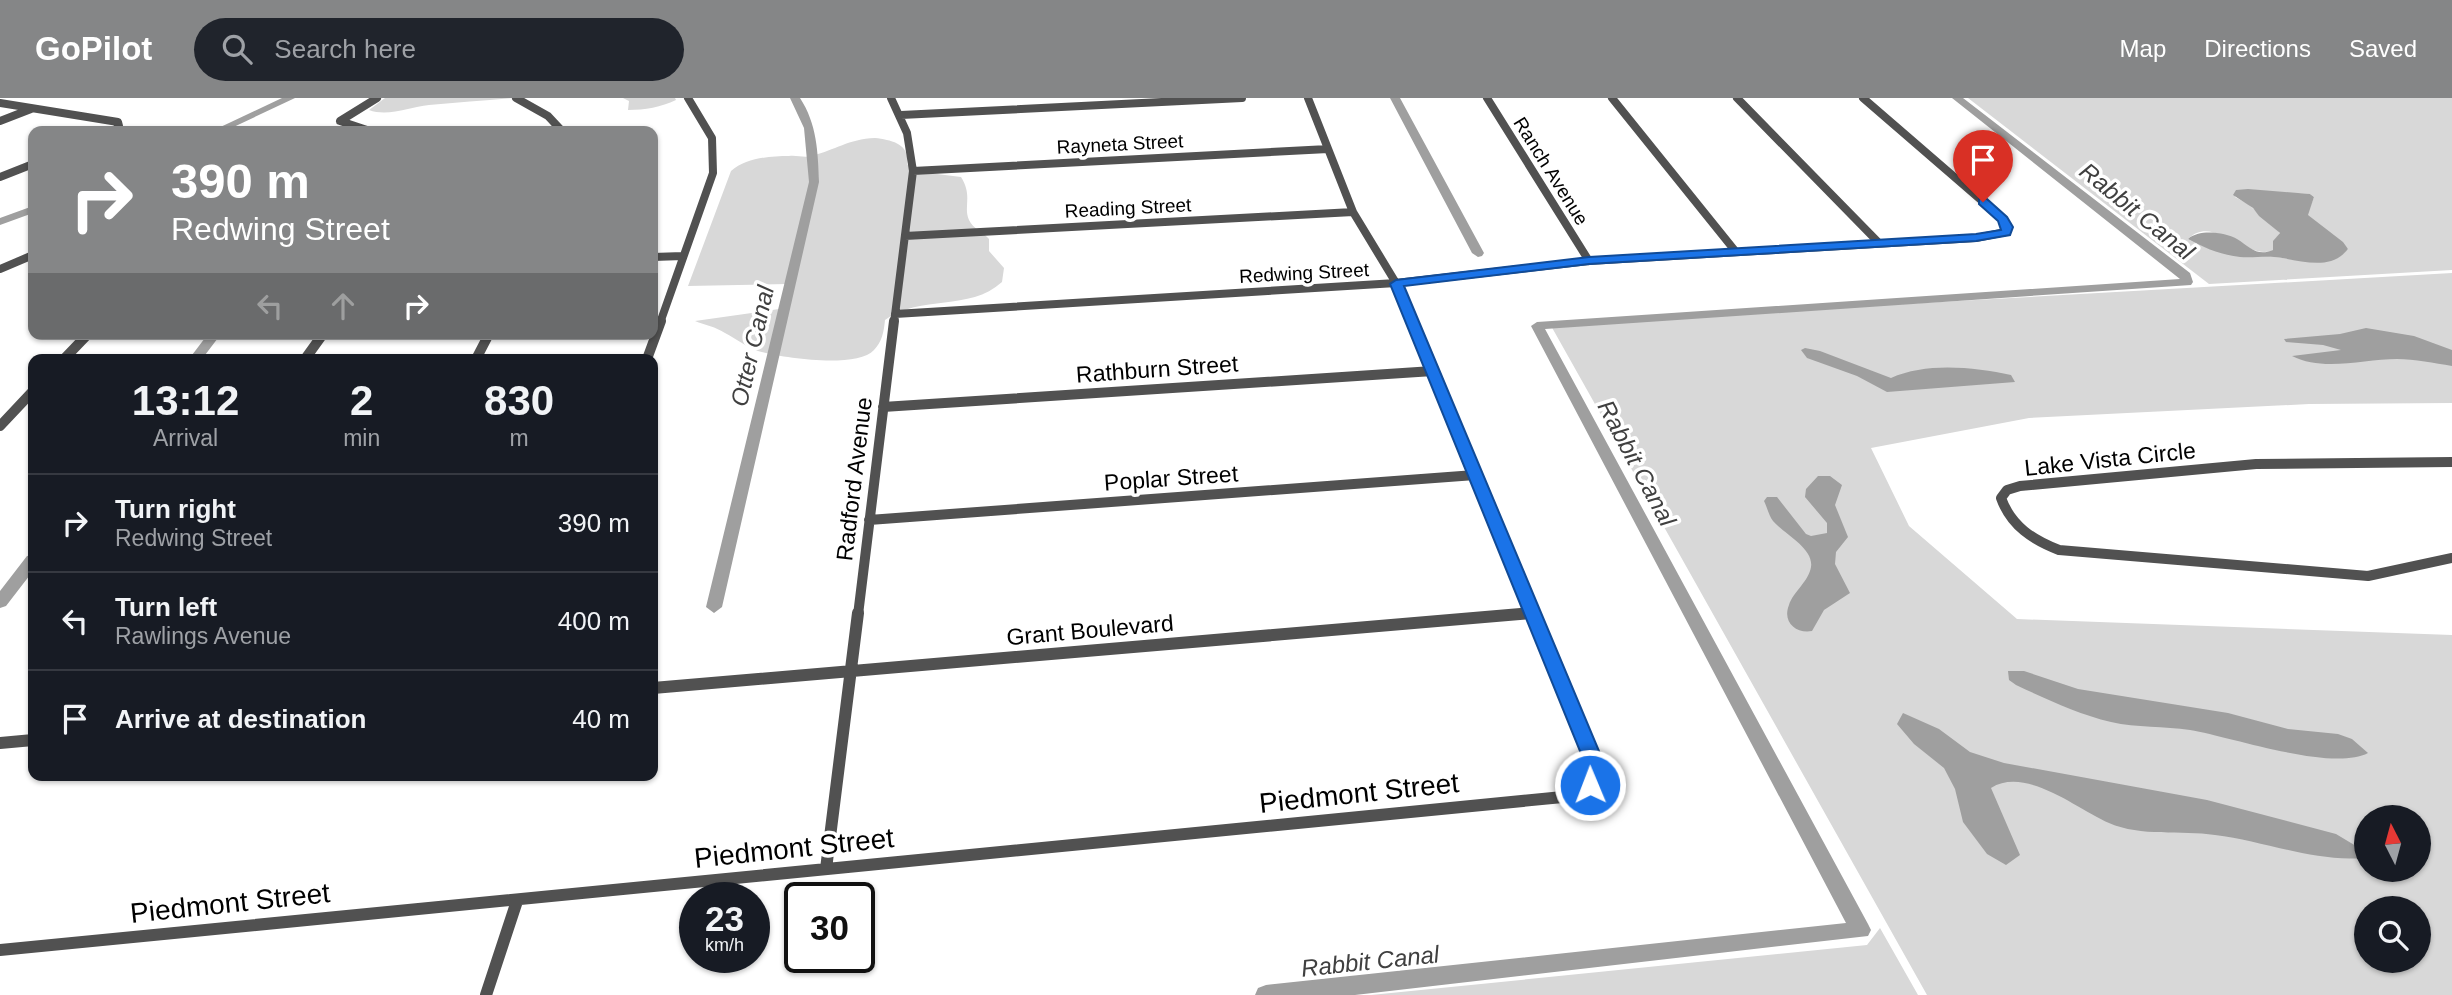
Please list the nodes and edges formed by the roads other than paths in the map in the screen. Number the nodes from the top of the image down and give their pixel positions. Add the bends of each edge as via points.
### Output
1 (377, 98) edge
2 (516, 98) edge
3 (688, 98) edge
4 (891, 98) edge
5 (1242, 98) edge
6 (1308, 98) edge
7 (1487, 98) edge
8 (1612, 98) edge
9 (1737, 98) edge
10 (1863, 98) edge
11 (0, 103) edge
12 (34, 108) junction
13 (901, 115) junction
14 (0, 121) edge
15 (117, 126) edge
16 (355, 126) edge
17 (557, 126) edge
18 (1328, 149) junction
19 (28, 166) edge
20 (913, 171) junction
21 (0, 177) edge
22 (1353, 212) junction
23 (905, 236) junction
24 (1879, 243) junction
25 (1736, 252) junction
26 (683, 256) junction
27 (28, 257) edge
28 (658, 257) edge
29 (1589, 261) junction
30 (0, 268) edge
31 (1396, 284) junction
32 (895, 314) junction
33 (658, 328) edge
34 (82, 340) edge
35 (69, 354) edge
36 (1433, 371) junction
37 (28, 396) edge
38 (883, 407) junction
39 (0, 426) edge
40 (2452, 462) edge
41 (1475, 475) junction
42 (869, 520) junction
43 (2452, 558) edge
44 (1531, 613) junction
45 (849, 672) junction
46 (658, 688) edge
47 (28, 740) edge
48 (0, 743) edge
49 (826, 869) junction
50 (517, 901) junction
51 (0, 950) edge
52 (485, 995) edge

1 - 16 street via 340,121
2 - 17 street
3 - 26 street via 709,129 714,157 711,184
4 - 13 street, Radford Avenue
5 - 13 street
6 - 18 street
7 - 29 street, Ranch Avenue
8 - 25 street
9 - 24 street
10 - 24 street, Redwing Street via 2007,227 2006,232 1988,237
11 - 12 street
12 - 14 street
12 - 15 street via 118,122
13 - 20 street, Radford Avenue
18 - 20 street, Rayneta Street
18 - 22 street
19 - 21 street
20 - 23 street, Radford Avenue
22 - 23 street, Reading Street
22 - 31 street
23 - 32 street, Radford Avenue
24 - 25 street, Redwing Street
25 - 29 street, Redwing Street
26 - 28 street
26 - 33 street
27 - 30 street
29 - 31 street, Redwing Street
31 - 32 street, Redwing Street
31 - 36 street
32 - 38 street, Radford Avenue
34 - 35 street
36 - 38 street, Rathburn Street
36 - 41 street
37 - 39 street
38 - 42 street, Radford Avenue
40 - 43 street, Lake Vista Circle via 2256,464 2020,486 2007,490 2001,498 2004,509 2026,533 2059,550 2368,576
41 - 42 street, Poplar Street
41 - 44 street
42 - 45 street, Radford Avenue
44 - 45 street, Grant Boulevard
44 - 49 street, Piedmont Street via 1593,768 1590,785 1573,796
45 - 46 street, Grant Boulevard
45 - 49 street, Radford Avenue
47 - 48 street
49 - 50 street, Piedmont Street
50 - 51 street, Piedmont Street
50 - 52 street

